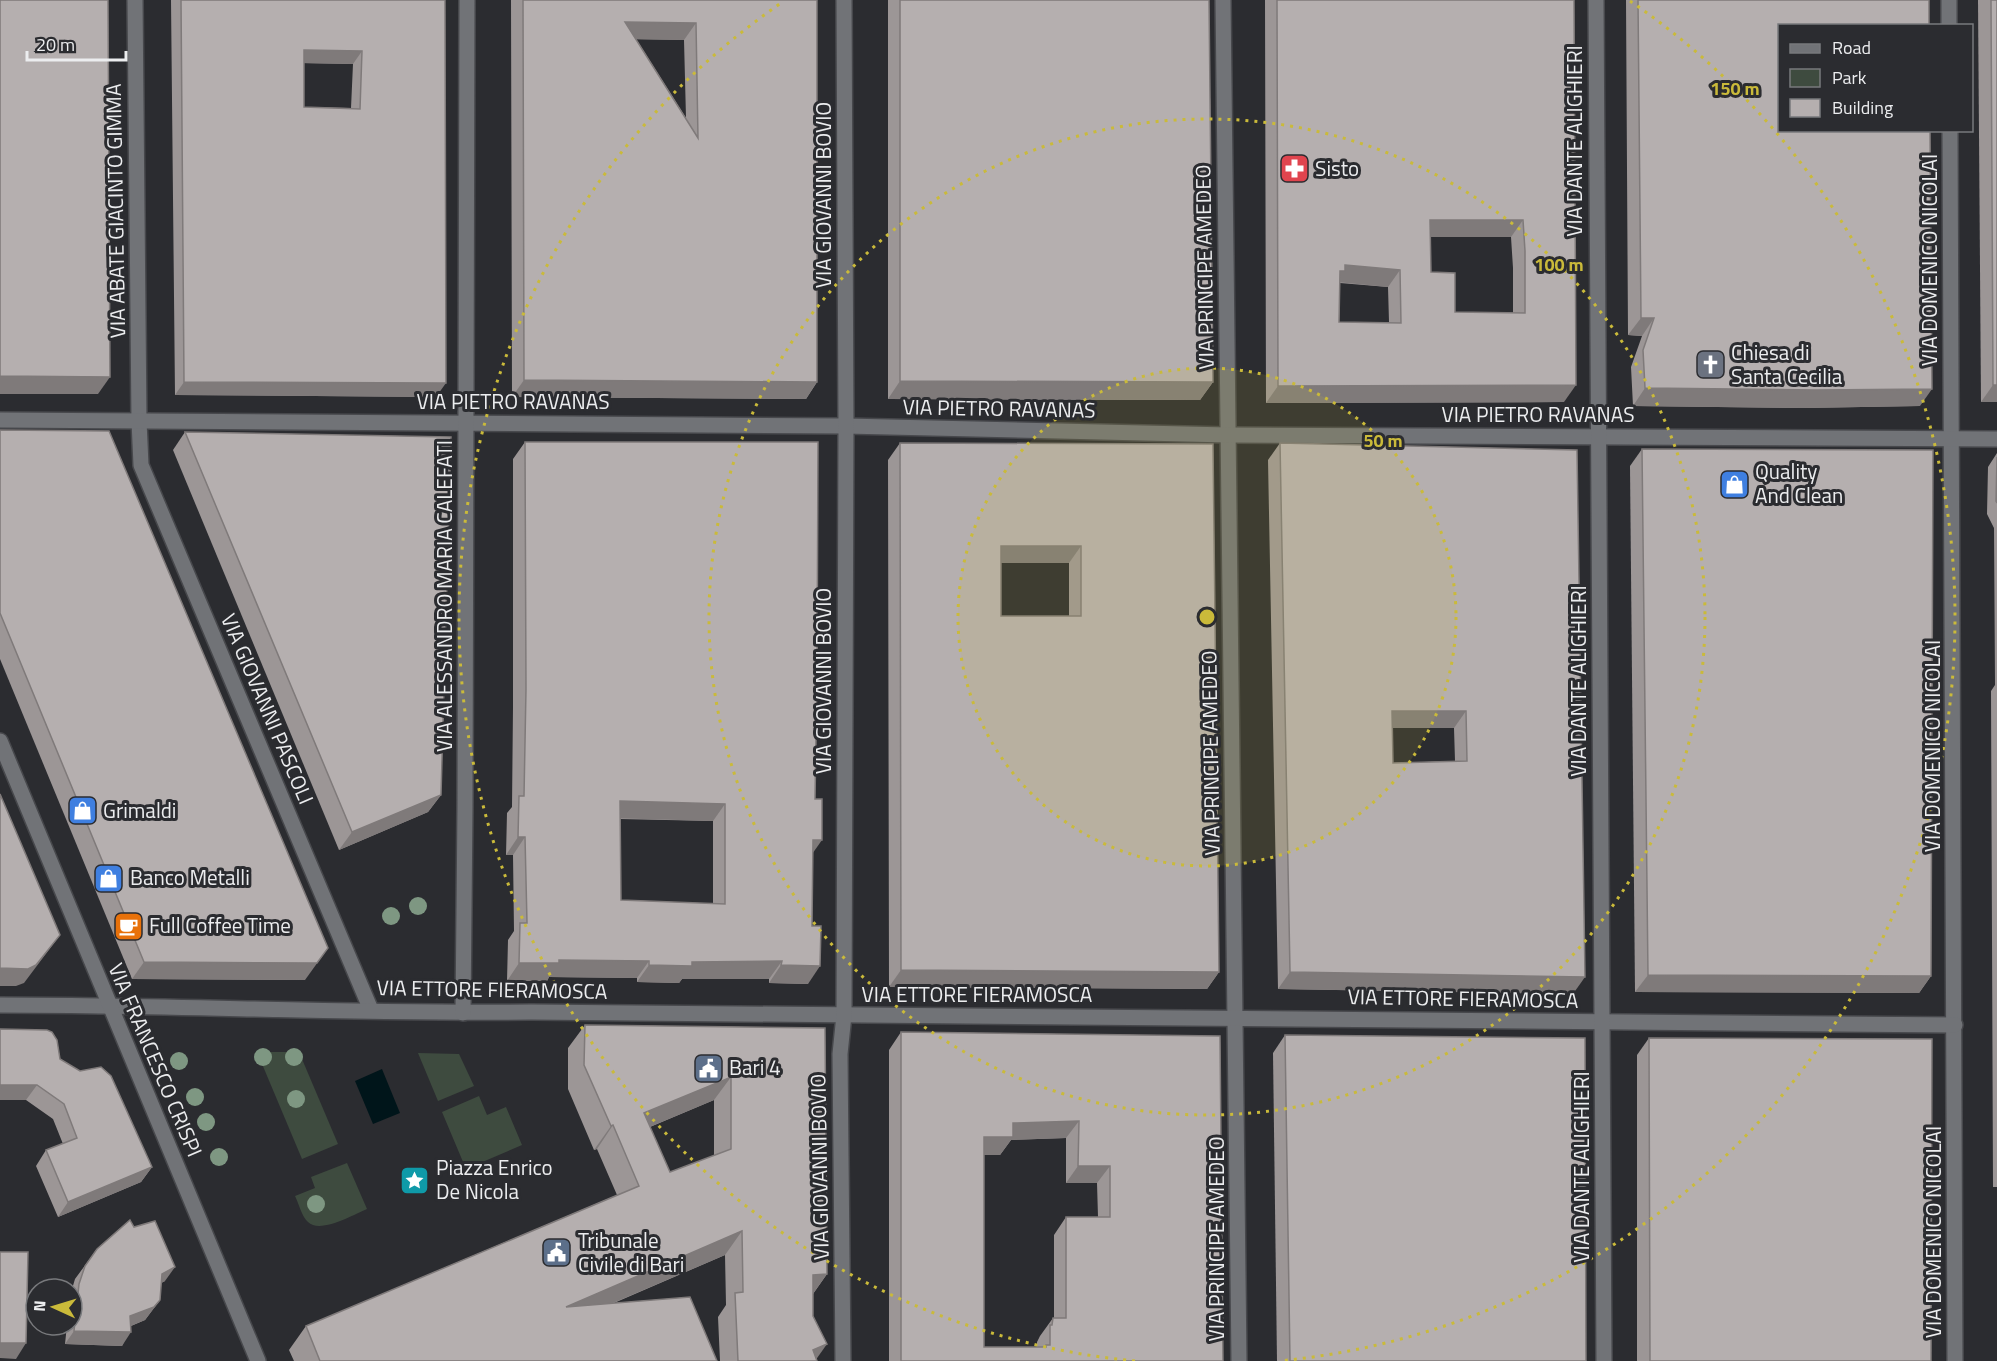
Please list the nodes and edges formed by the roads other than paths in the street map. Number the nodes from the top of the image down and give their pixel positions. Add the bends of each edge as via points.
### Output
1 (135, 0) edge
2 (467, 0) edge
3 (844, 0) edge
4 (1223, 0) edge
5 (1596, 0) edge
6 (1949, 0) edge
7 (1949, 24) edge
8 (1950, 132) edge
9 (0, 420) edge
10 (139, 421) junction
11 (466, 422) junction
12 (846, 426) junction
13 (1228, 435) junction
14 (1598, 437) junction
15 (1952, 438) junction
16 (1997, 439) edge
17 (0, 741) edge
18 (0, 1005) edge
19 (111, 1005) junction
20 (371, 1010) junction
21 (463, 1013) junction
22 (844, 1015) junction
23 (1236, 1018) junction
24 (1602, 1022) junction
25 (1955, 1025) junction
26 (258, 1361) edge
27 (843, 1361) edge
28 (1239, 1361) edge
29 (1604, 1361) edge
30 (1955, 1361) edge

1 - 10 street, VIA ABATE GIACINTO GIMMA
2 - 11 street, VIA ALESSANDRO MARIA CALEFATI
3 - 12 street, VIA GIOVANNI BOVIO
4 - 13 street, VIA PRINCIPE AMEDEO
5 - 14 street, VIA DANTE ALIGHIERI
6 - 7 street
8 - 15 street, VIA DOMENICO NICOLAI
9 - 10 street, VIA PIETRO RAVANAS
10 - 11 street, VIA PIETRO RAVANAS
10 - 20 street, VIA GIOVANNI PASCOLI via 141,465
11 - 12 street, VIA PIETRO RAVANAS
11 - 21 street, VIA ALESSANDRO MARIA CALEFATI
12 - 13 street, VIA PIETRO RAVANAS
12 - 22 street, VIA GIOVANNI BOVIO
13 - 14 street, VIA PIETRO RAVANAS
13 - 23 street, VIA PRINCIPE AMEDEO
14 - 15 street, VIA PIETRO RAVANAS
14 - 24 street, VIA DANTE ALIGHIERI
15 - 16 street, VIA PIETRO RAVANAS
15 - 25 street, VIA DOMENICO NICOLAI
17 - 19 street, VIA FRANCESCO CRISPI
18 - 19 street, VIA ETTORE FIERAMOSCA
19 - 20 street, VIA ETTORE FIERAMOSCA
19 - 26 street, VIA FRANCESCO CRISPI
20 - 21 street, VIA ETTORE FIERAMOSCA
21 - 22 street, VIA ETTORE FIERAMOSCA
22 - 23 street, VIA ETTORE FIERAMOSCA
22 - 27 street, VIA GIOVANNI BOVIO via 840,1054
23 - 24 street, VIA ETTORE FIERAMOSCA
23 - 28 street, VIA PRINCIPE AMEDEO
24 - 25 street, VIA ETTORE FIERAMOSCA
24 - 29 street, VIA DANTE ALIGHIERI
25 - 30 street, VIA DOMENICO NICOLAI

